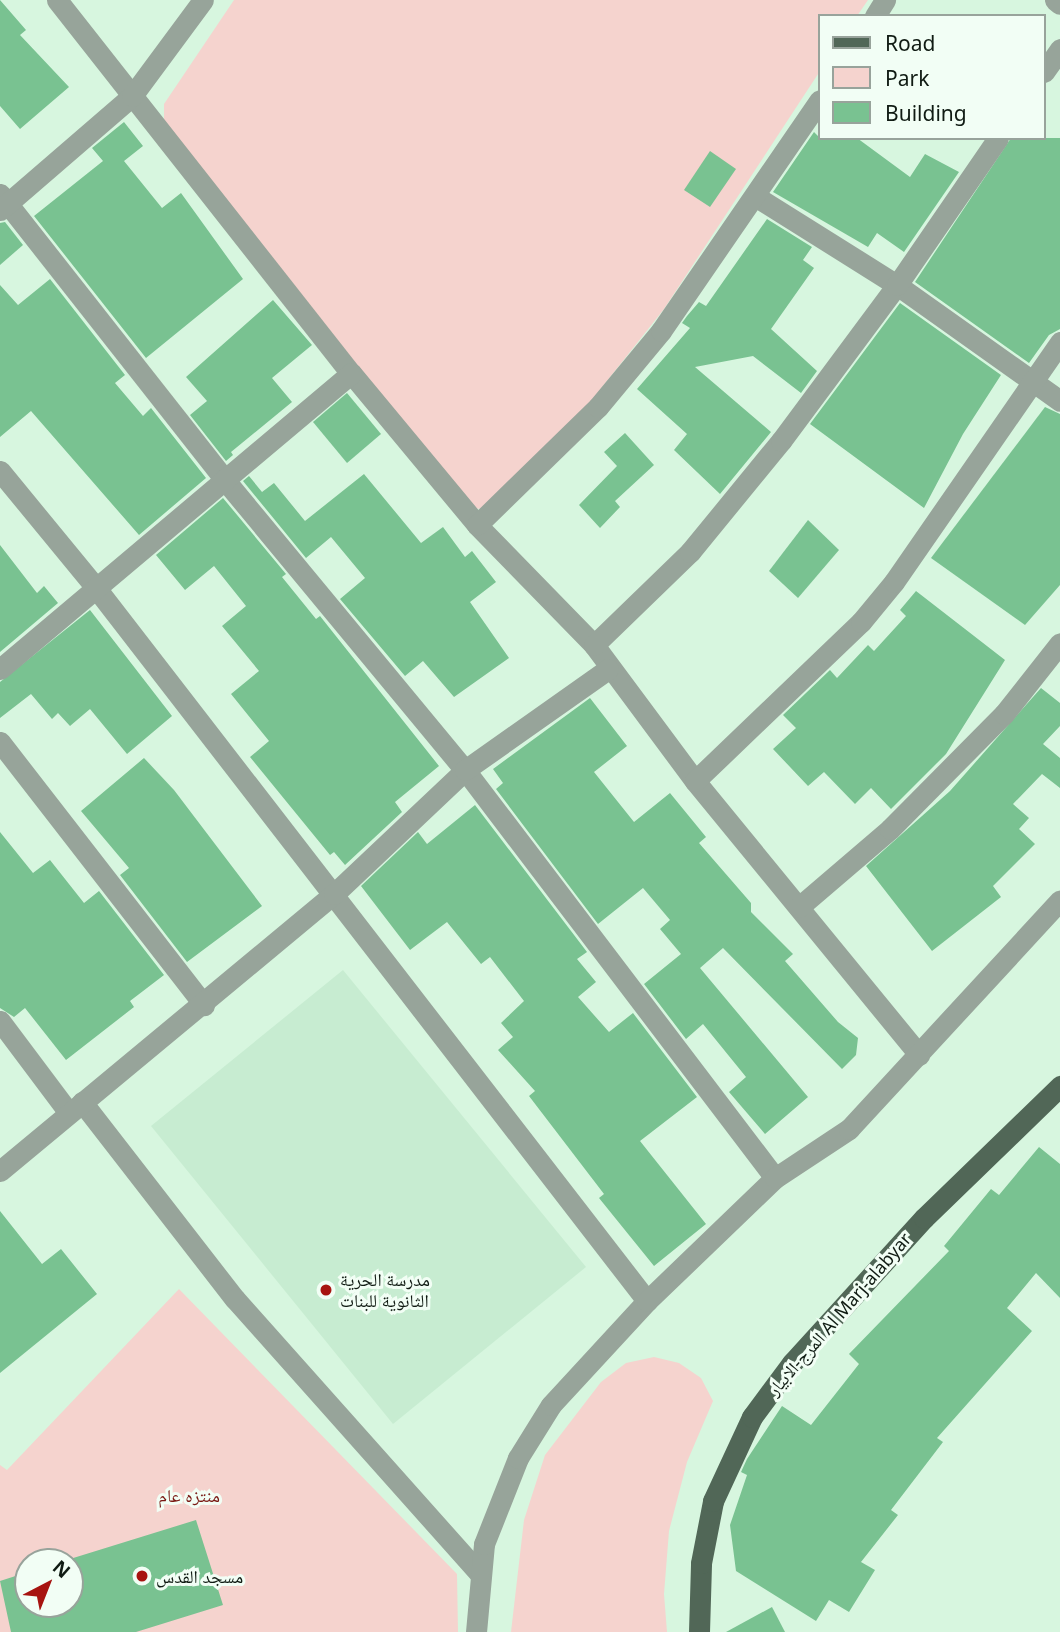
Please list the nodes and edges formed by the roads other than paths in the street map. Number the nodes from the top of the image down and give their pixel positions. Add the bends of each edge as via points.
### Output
1 (57, 0) edge
2 (203, 0) edge
3 (1055, 0) edge
4 (1060, 4) edge
5 (1060, 49) edge
6 (1046, 69) edge
7 (132, 96) junction
8 (818, 103) edge
9 (997, 140) edge
10 (755, 196) junction
11 (3, 203) edge
12 (897, 285) junction
13 (1060, 342) edge
14 (351, 373) junction
15 (1033, 382) junction
16 (1060, 401) edge
17 (0, 471) edge
18 (224, 479) junction
19 (477, 525) junction
20 (96, 588) junction
21 (1060, 643) edge
22 (594, 645) junction
23 (608, 668) junction
24 (0, 669) edge
25 (0, 742) edge
26 (465, 770) junction
27 (695, 781) junction
28 (334, 894) junction
29 (1060, 900) edge
30 (799, 907) junction
31 (204, 1005) junction
32 (0, 1021) edge
33 (919, 1055) junction
34 (1060, 1086) edge
35 (76, 1108) junction
36 (0, 1171) edge
37 (775, 1178) junction
38 (647, 1301) junction
39 (479, 1573) junction
40 (476, 1632) edge
41 (699, 1632) edge

1 - 7 street
2 - 7 street
3 - 4 street
5 - 6 street
7 - 11 street
7 - 14 street
8 - 10 street
9 - 12 street
10 - 12 street
10 - 19 street via 661,331 598,407
11 - 18 street
12 - 15 street
12 - 22 street via 690,552
13 - 15 street
14 - 18 street
14 - 19 street
15 - 16 street
15 - 27 street via 894,582 861,622
17 - 20 street
18 - 20 street
18 - 26 street
19 - 22 street
20 - 24 street
20 - 28 street
21 - 30 street via 1004,715 890,829
22 - 23 street
23 - 26 street
23 - 27 street
25 - 31 street
26 - 28 street
26 - 37 street
27 - 30 street
28 - 31 street
28 - 38 street
29 - 33 street
30 - 33 street
31 - 35 street
32 - 35 street
33 - 37 street via 849,1129
34 - 41 main road, المرج-الابيار Al Marj-alabyar via 924,1218 792,1363 752,1417 713,1501 701,1563
35 - 36 street
35 - 39 street via 235,1299
37 - 38 street
38 - 39 street via 551,1405 524,1448 484,1544
39 - 40 street

